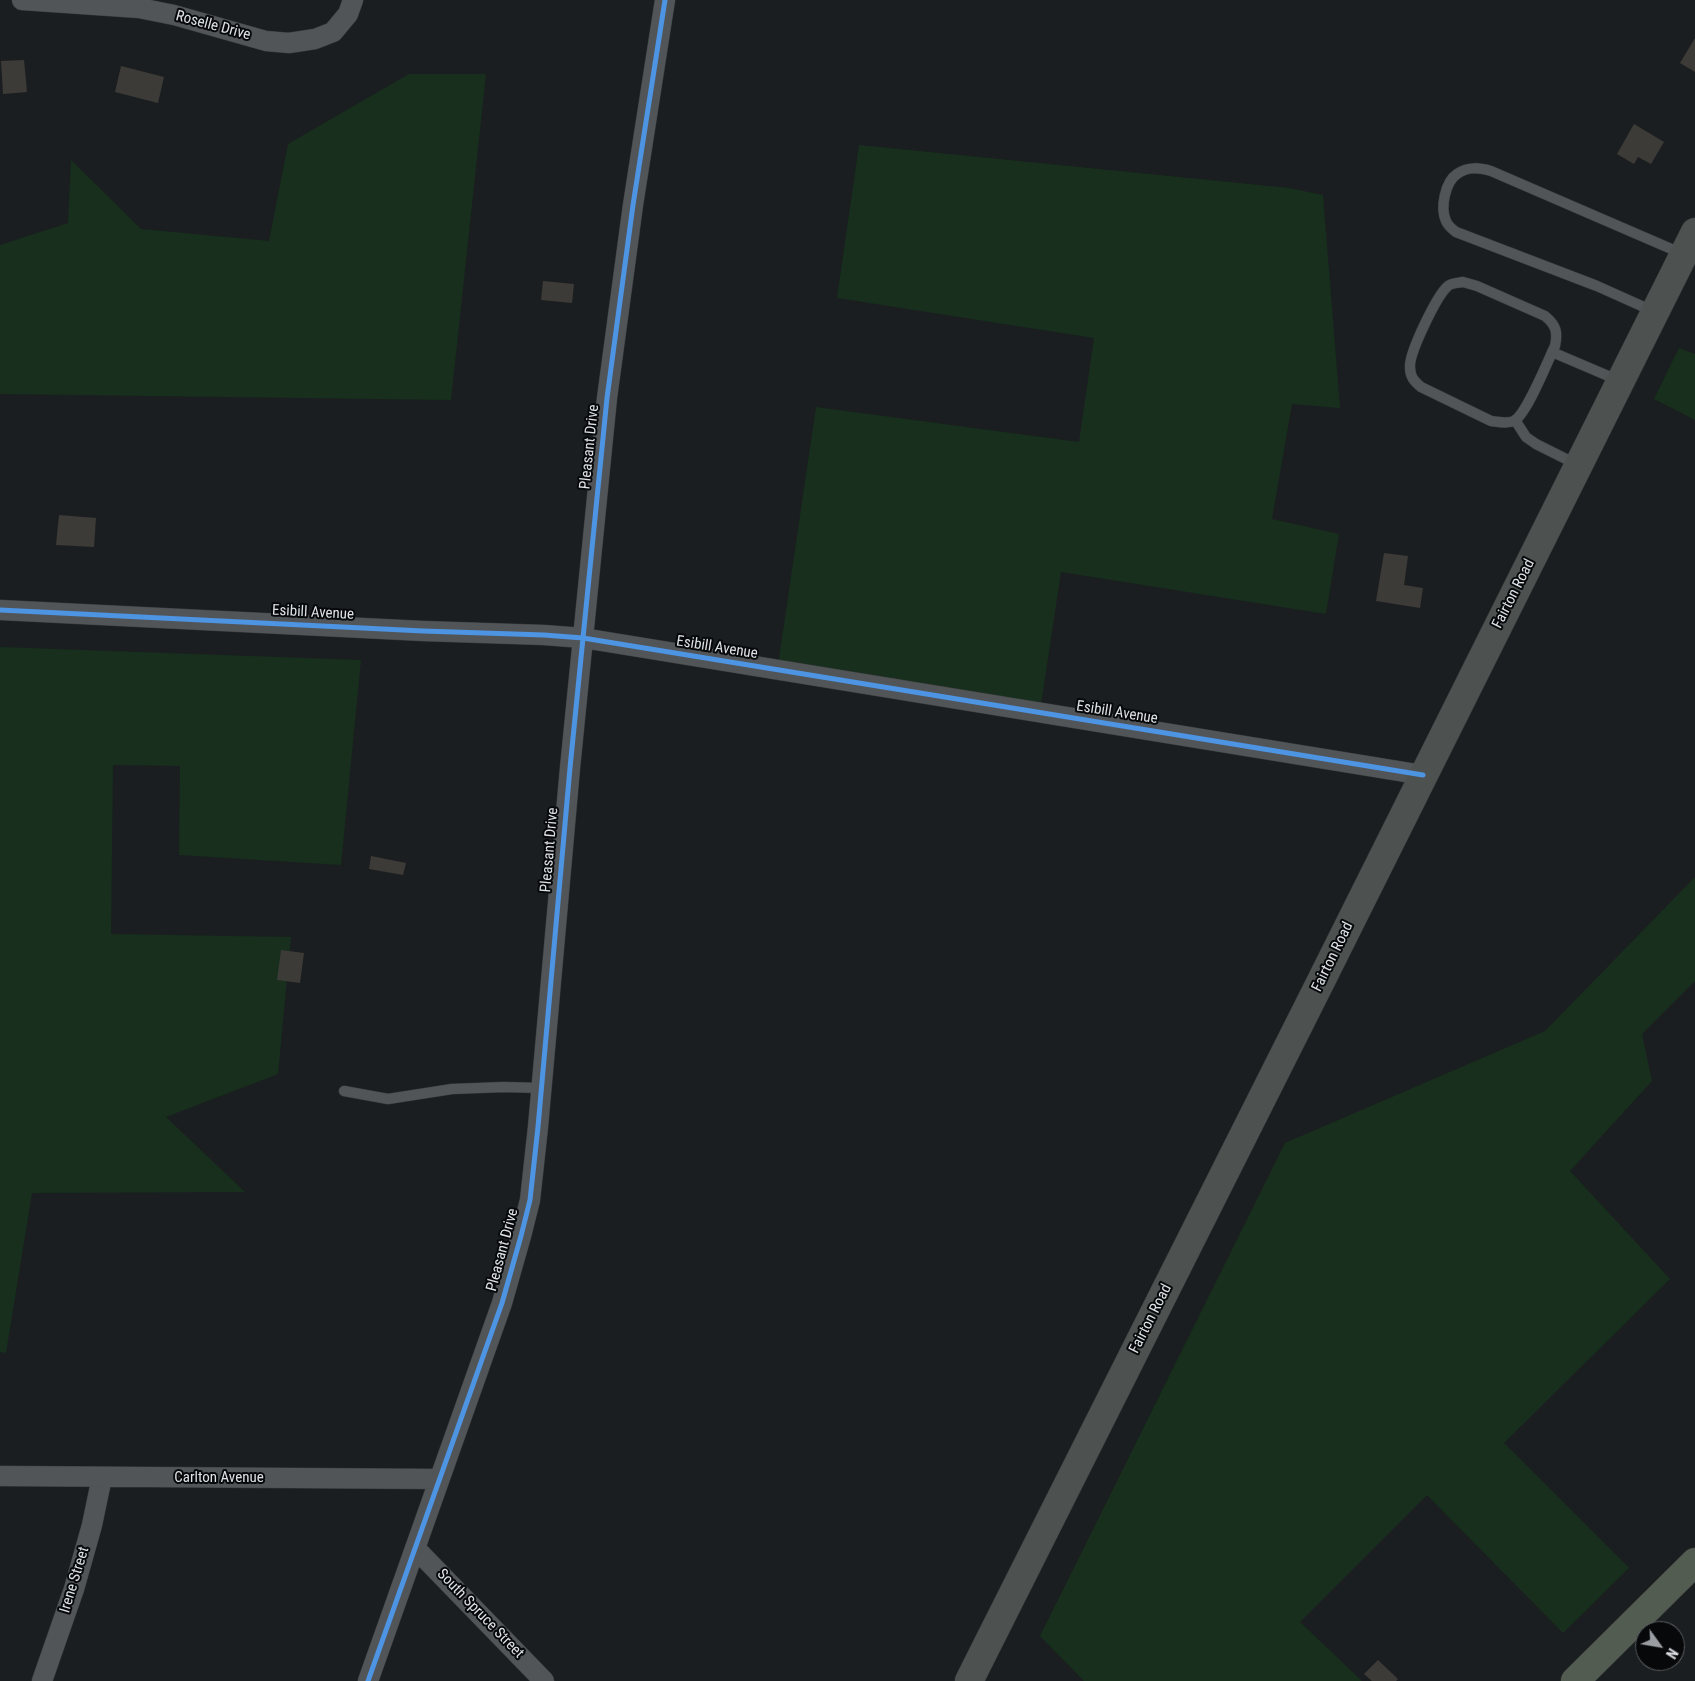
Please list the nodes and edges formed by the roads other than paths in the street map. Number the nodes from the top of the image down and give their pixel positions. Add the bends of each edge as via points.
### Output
1 (22, 0) edge
2 (354, 0) edge
3 (665, 0) edge
4 (1690, 243) edge
5 (1656, 312) junction
6 (1552, 352) junction
7 (1621, 382) junction
8 (1515, 420) junction
9 (1579, 465) junction
10 (0, 610) edge
11 (583, 638) junction
12 (1423, 775) junction
13 (541, 1088) junction
14 (344, 1091) dead end
15 (0, 1476) edge
16 (102, 1477) junction
17 (439, 1479) junction
18 (415, 1548) junction
19 (1695, 1562) edge
20 (42, 1681) edge
21 (368, 1681) edge
22 (544, 1681) edge
23 (969, 1681) edge
24 (1575, 1681) edge

1 - 2 street, Roselle Drive via 139,8 266,41 289,43 333,32 348,14
3 - 11 street, Pleasant Drive via 607,398
4 - 5 main road, Fairton Road
4 - 5 lane via 1491,171 1471,168 1458,173 1452,180 1443,207 1445,219 1456,232
5 - 7 main road, Fairton Road
6 - 7 lane
6 - 8 lane via 1525,410
6 - 8 lane via 1557,334 1554,324 1545,316 1462,282 1449,285 1439,295 1413,351 1409,366 1412,378 1420,387 1491,421
7 - 9 main road, Fairton Road
8 - 9 lane via 1526,437
9 - 12 main road, Fairton Road
10 - 11 street, Esibill Avenue
11 - 12 street, Esibill Avenue
11 - 13 street, Pleasant Drive
12 - 23 main road, Fairton Road
13 - 14 lane via 452,1089 388,1099
13 - 17 street, Pleasant Drive via 530,1200 522,1236 502,1303
15 - 16 street, Carlton Avenue
16 - 17 street, Carlton Avenue
16 - 20 street, Irene Street via 74,1589
17 - 18 street, Pleasant Drive
18 - 21 street, Pleasant Drive
18 - 22 street, South Spruce Street
19 - 24 highway

